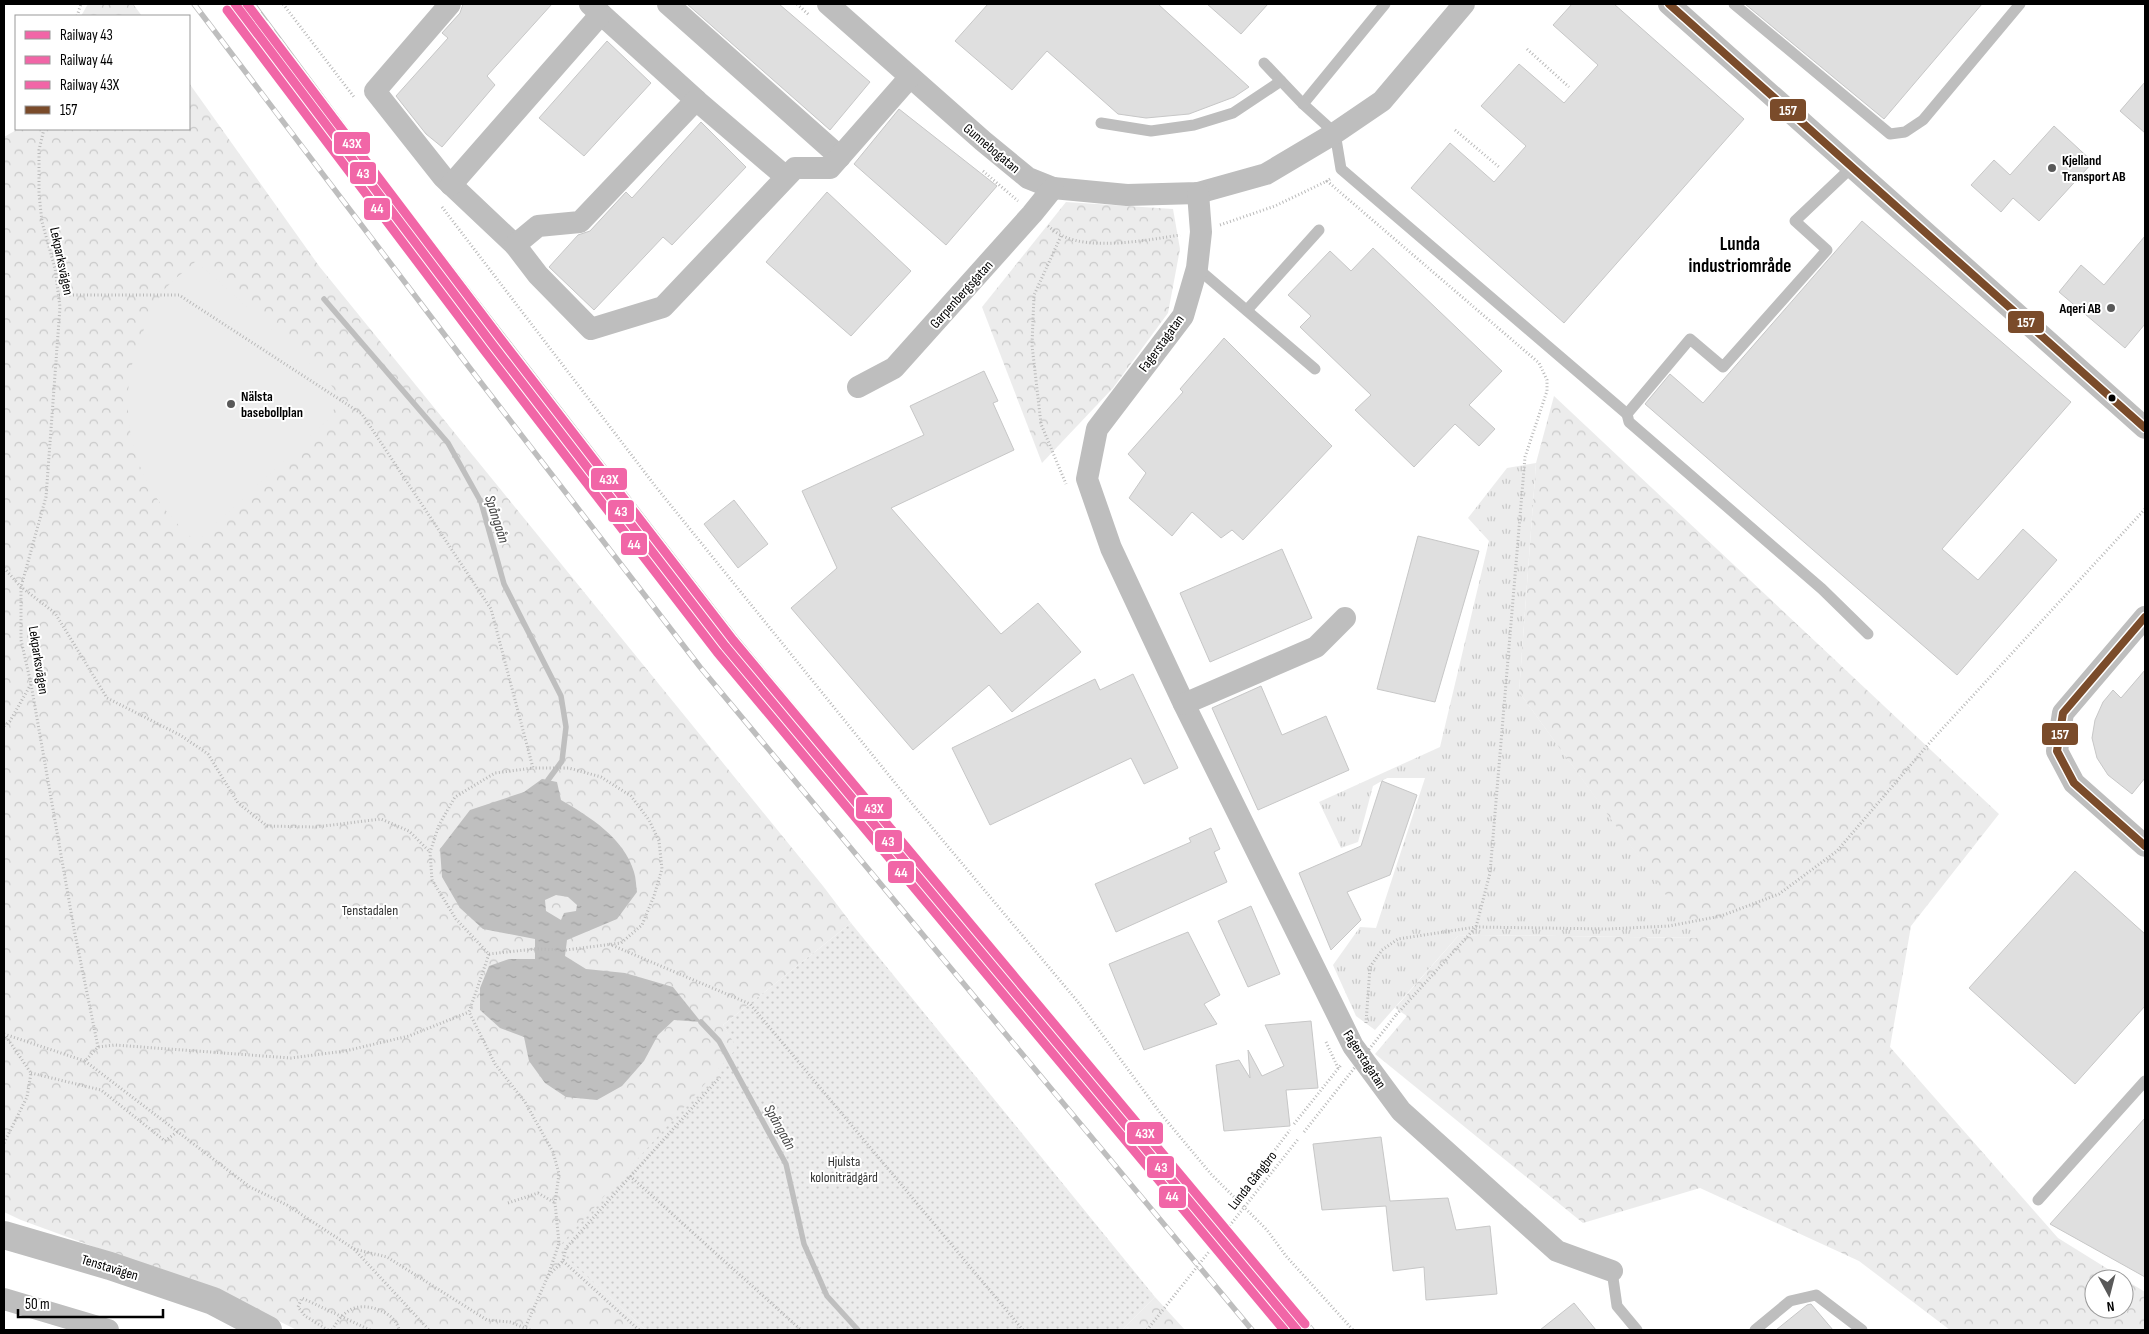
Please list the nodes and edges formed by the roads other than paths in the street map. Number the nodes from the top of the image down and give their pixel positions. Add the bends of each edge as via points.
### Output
1 (450, 4) edge
2 (668, 4) edge
3 (828, 4) edge
4 (1385, 4) edge
5 (1464, 4) edge
6 (1669, 4) edge
7 (1734, 4) edge
8 (2020, 4) edge
9 (596, 9) edge
10 (1264, 63) dead end
11 (910, 77) junction
12 (1281, 81) junction
13 (696, 100) junction
14 (1303, 104) junction
15 (1101, 123) dead end
16 (1335, 133) junction
17 (840, 157) junction
18 (1852, 167) junction
19 (786, 177) junction
20 (451, 185) junction
21 (1053, 188) junction
22 (1198, 193) junction
23 (1319, 230) dead end
24 (515, 245) junction
25 (1197, 268) junction
26 (1247, 310) junction
27 (1315, 369) dead end
28 (858, 387) dead end
29 (1627, 414) junction
30 (2145, 428) edge
31 (2145, 617) edge
32 (1346, 618) dead end
33 (1868, 634) dead end
34 (1184, 704) junction
35 (2145, 846) edge
36 (2145, 1081) edge
37 (2038, 1200) dead end
38 (4, 1235) edge
39 (1612, 1271) joint
40 (4, 1299) edge
41 (108, 1330) edge
42 (268, 1330) edge
43 (1637, 1330) edge
44 (1755, 1330) edge
45 (1862, 1330) edge

1 - 20 street via 375,91
2 - 17 street
3 - 11 street, Gunnebogatan
4 - 14 lane
5 - 16 street via 1382,101
6 - 18 street
7 - 8 lane via 1890,134 1905,132 1923,120
9 - 13 street
9 - 20 street
10 - 12 lane
11 - 17 street
11 - 21 street, Gunnebogatan via 1028,178
12 - 14 lane
12 - 15 lane via 1233,113 1194,125 1151,131
13 - 19 street
13 - 24 street via 580,222 538,226
14 - 16 lane
16 - 22 street via 1266,174
16 - 29 lane via 1341,169
17 - 19 street via 830,168 794,168
18 - 29 lane via 1795,221 1827,250 1723,367 1690,339
18 - 30 street
19 - 24 street via 663,307 591,329 538,275
20 - 24 street
21 - 22 street, Gunnebogatan via 1127,195
21 - 28 street, Garpenbergsgatan via 894,368
22 - 25 street, Fagerstagatan via 1201,232
23 - 26 lane
25 - 26 lane
25 - 34 street, Fagerstagatan via 1183,316 1097,430 1087,479 1111,548
26 - 27 lane
29 - 33 lane via 1629,422 1822,588
31 - 35 street via 2063,713 2057,751 2074,784
32 - 34 street via 1316,647
34 - 39 street, Fagerstagatan via 1353,1046 1401,1111 1557,1251
36 - 37 lane
38 - 42 street, Tenstavägen via 213,1301
39 - 43 lane, Fagerstagatan via 1617,1306
40 - 41 street
44 - 45 lane via 1790,1301 1816,1295

